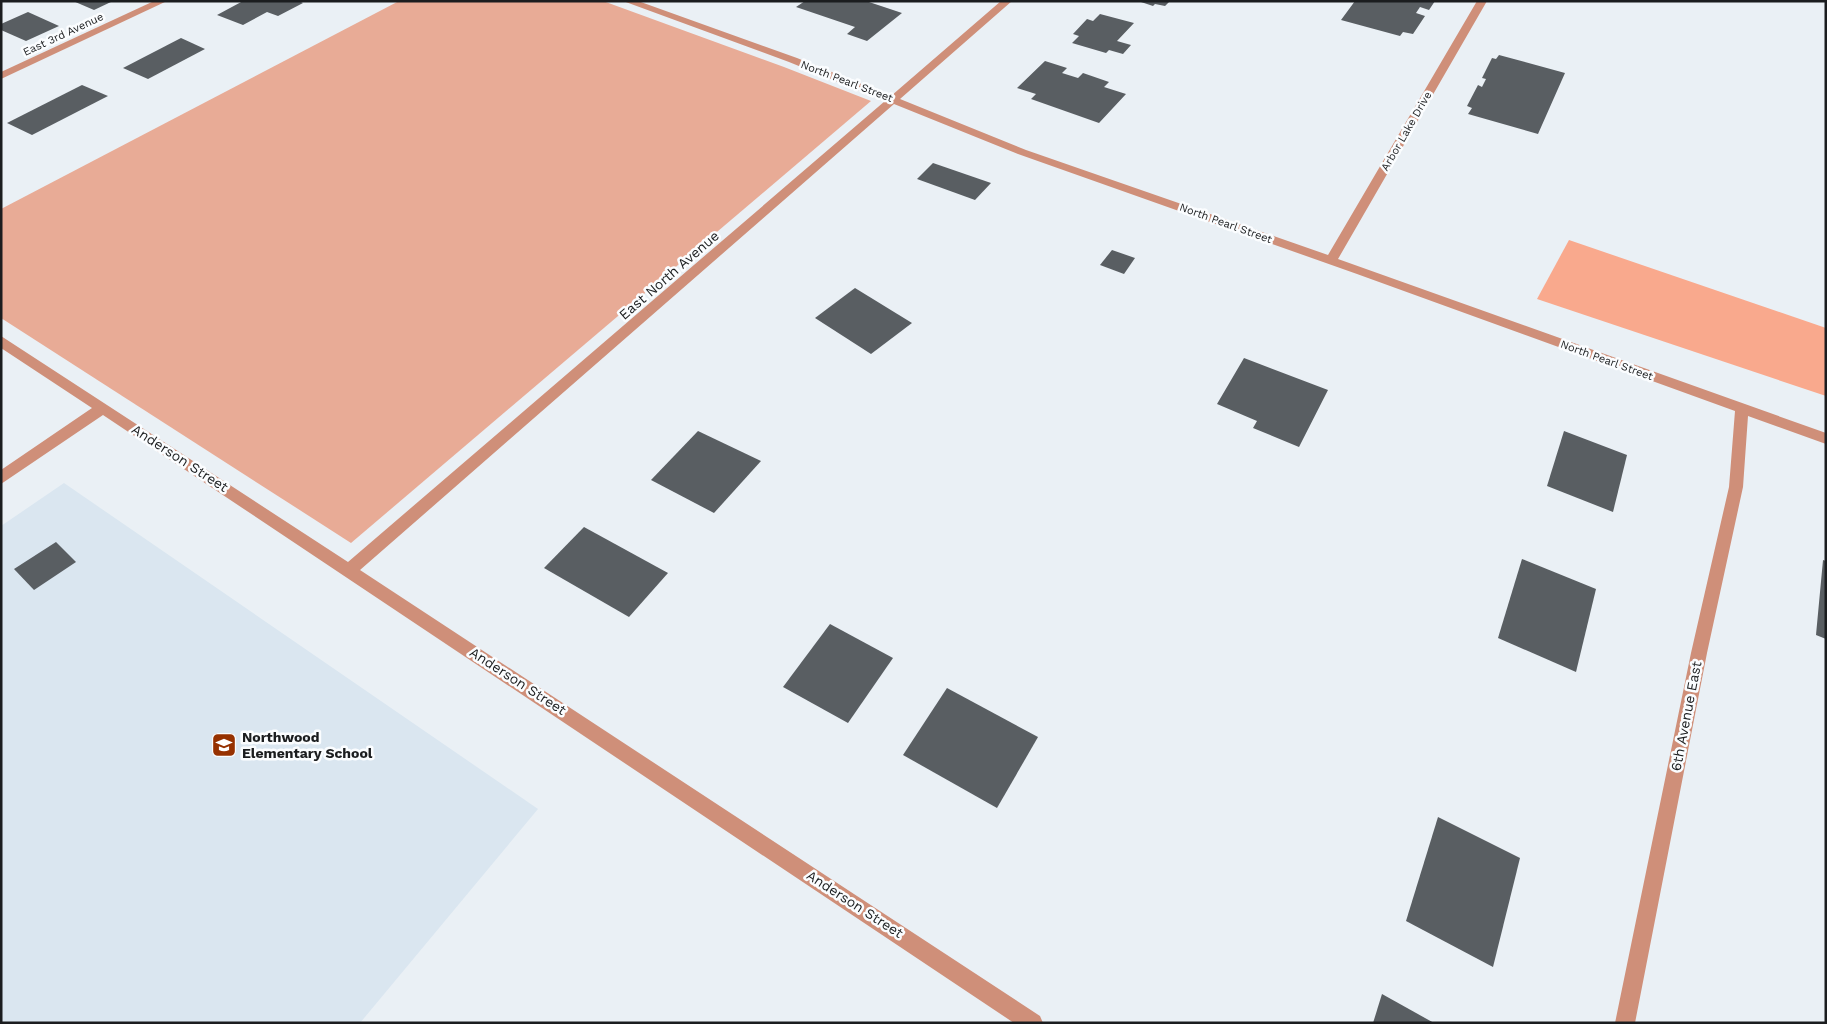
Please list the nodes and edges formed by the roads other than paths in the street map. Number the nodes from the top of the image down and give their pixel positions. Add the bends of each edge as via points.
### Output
1 (162, 1) edge
2 (628, 1) edge
3 (1007, 1) edge
4 (1482, 1) edge
5 (1, 76) edge
6 (894, 99) junction
7 (1332, 261) junction
8 (1, 341) edge
9 (104, 408) junction
10 (1742, 409) junction
11 (1826, 439) edge
12 (1, 478) edge
13 (350, 570) junction
14 (1033, 1023) edge
15 (1625, 1023) edge

1 - 5 street, East 3rd Avenue
2 - 6 street, North Pearl Street
3 - 6 street, East North Avenue
4 - 7 street, Arbor Lake Drive
6 - 7 street, North Pearl Street via 1022,152
6 - 13 street, East North Avenue
7 - 10 street, North Pearl Street
8 - 9 street, Anderson Street
9 - 12 street
9 - 13 street, Anderson Street
10 - 11 street, North Pearl Street
10 - 15 street, 6th Avenue East via 1736,487
13 - 14 street, Anderson Street

